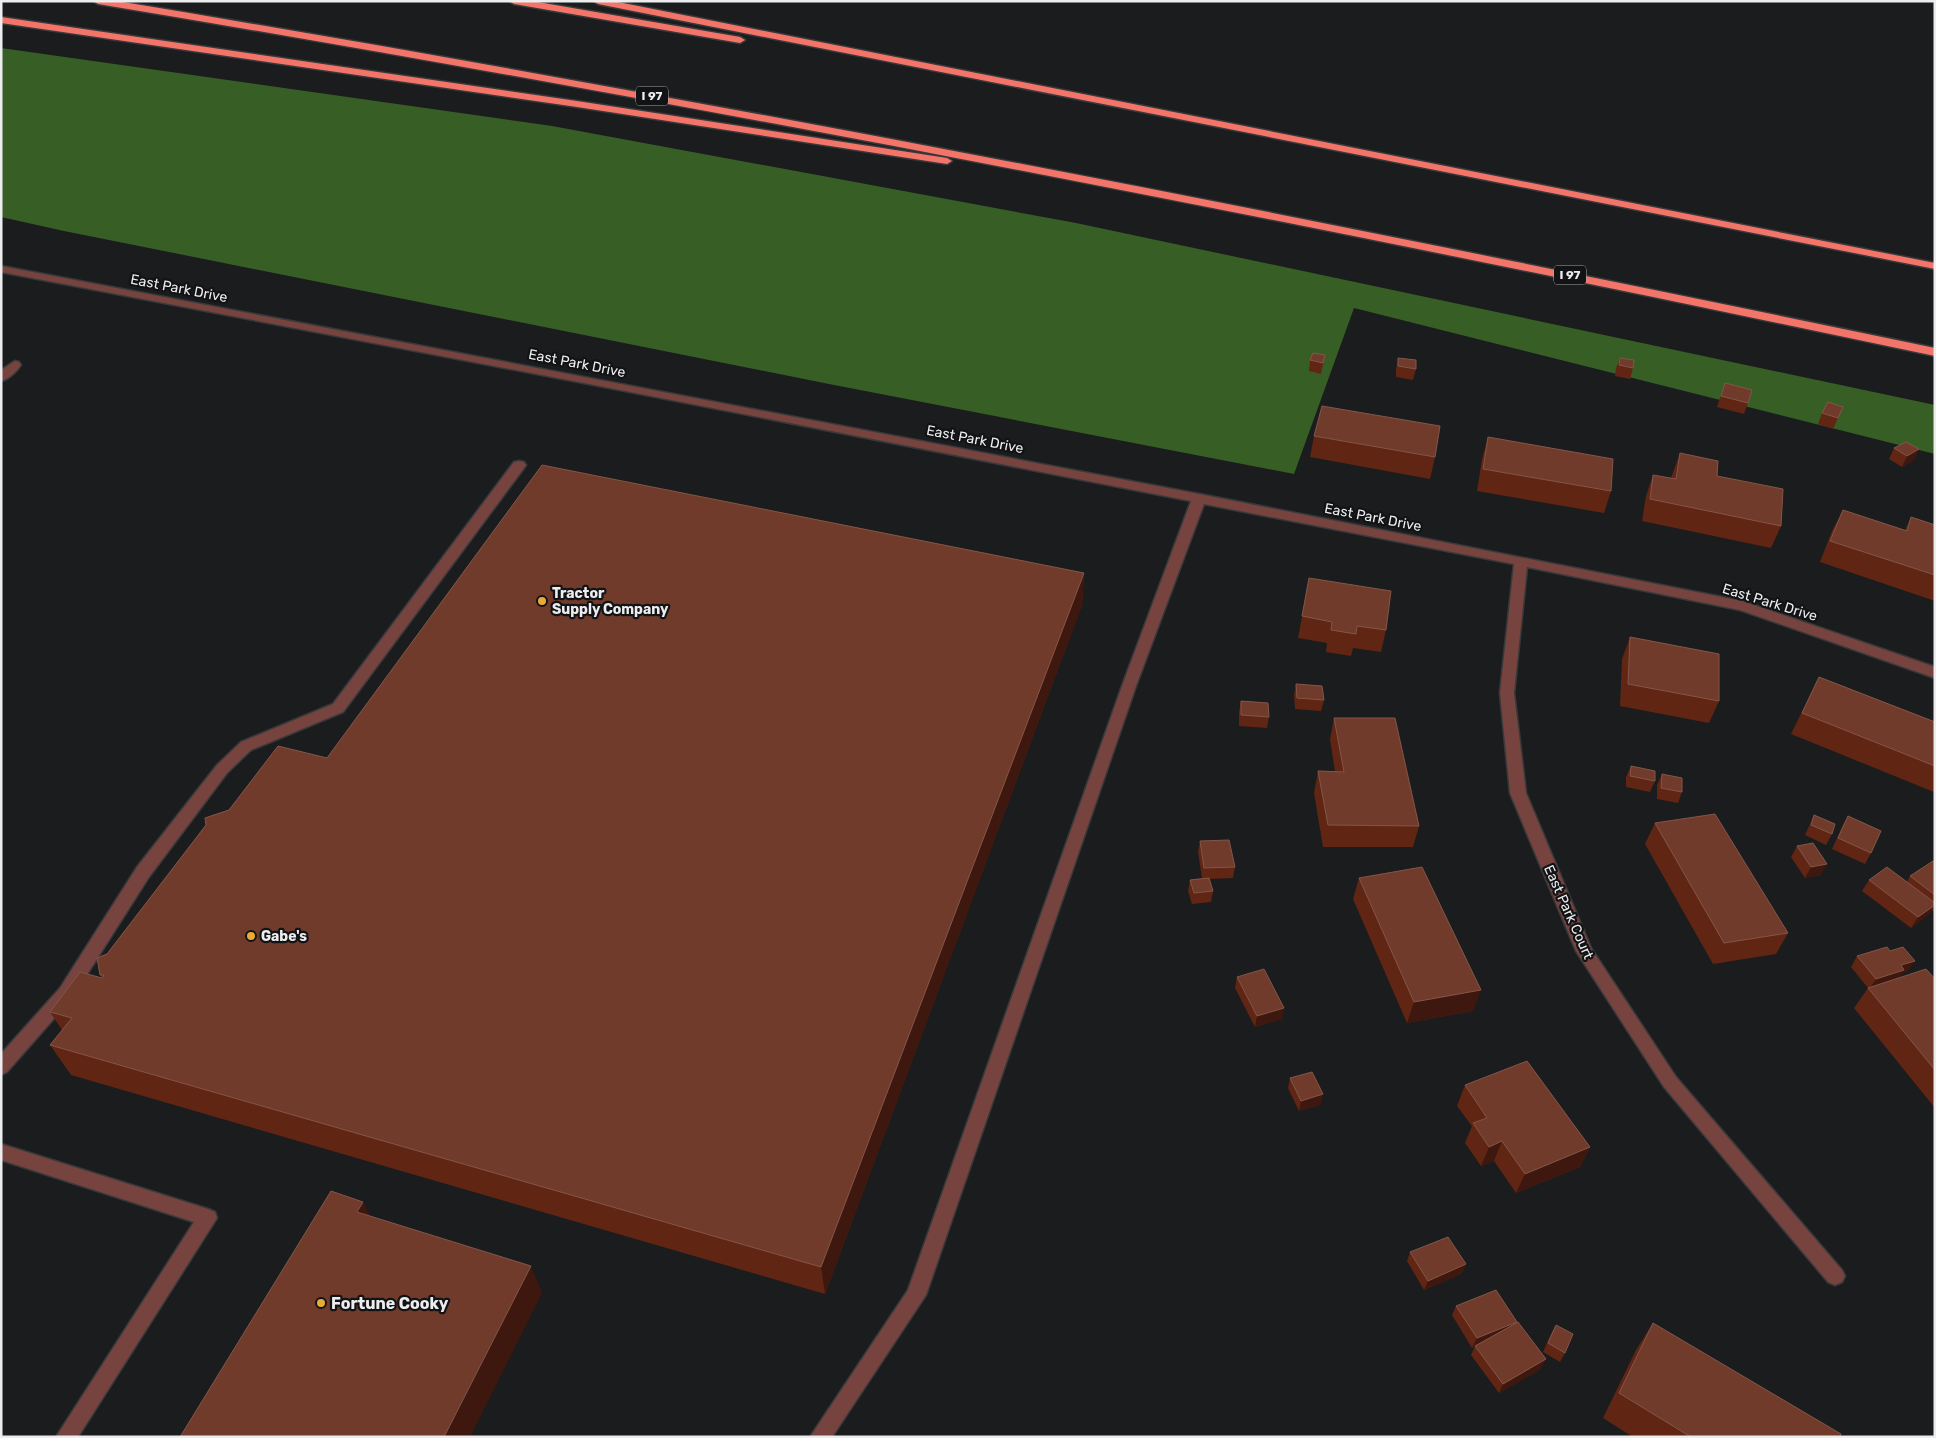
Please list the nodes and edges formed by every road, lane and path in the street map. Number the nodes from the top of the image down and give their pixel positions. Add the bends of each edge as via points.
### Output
1 (98, 1) edge
2 (514, 1) edge
3 (598, 1) edge
4 (1, 20) edge
5 (1253, 131) junction
6 (1205, 201) junction
7 (1935, 266) edge
8 (1, 269) edge
9 (1935, 352) edge
10 (1, 362) edge
11 (1, 377) edge
12 (519, 466) dead end
13 (1199, 498) junction
14 (1520, 561) junction
15 (1935, 673) edge
16 (1, 1067) edge
17 (1, 1152) edge
18 (1835, 1276) dead end
19 (66, 1437) edge
20 (820, 1437) edge

1 - 6 highway, I 97 via 734,110
2 - 5 highway
3 - 5 highway
4 - 6 highway via 568,102
5 - 7 highway
6 - 9 highway, I 97
8 - 13 street, East Park Drive
10 - 11 street via 15,365
12 - 16 street via 338,708 246,746 222,769 143,872 66,993
13 - 14 street, East Park Drive
13 - 20 street via 1129,686 916,1295
14 - 15 street, East Park Drive via 1742,606
14 - 18 street, East Park Court via 1507,693 1518,793 1584,951 1670,1082
17 - 19 street via 208,1218

